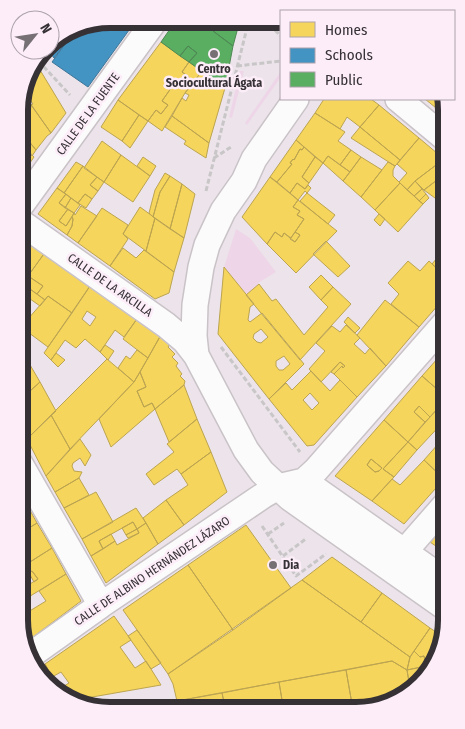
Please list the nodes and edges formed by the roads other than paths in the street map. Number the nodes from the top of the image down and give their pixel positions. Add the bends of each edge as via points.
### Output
1 (149, 28) edge
2 (295, 100) edge
3 (399, 100) edge
4 (438, 132) edge
5 (28, 196) edge
6 (28, 227) edge
7 (438, 332) edge
8 (196, 355) junction
9 (28, 478) edge
10 (304, 481) junction
11 (278, 487) junction
12 (437, 515) edge
13 (400, 563) junction
14 (437, 578) edge
15 (437, 599) edge
16 (101, 605) junction
17 (35, 652) edge

1 - 5 street, CALLE DE LA FUENTE
2 - 8 street via 254,159 207,245 195,305
3 - 4 street
6 - 8 street, CALLE DE LA ARCILLA via 166,325
7 - 10 street
8 - 11 street via 246,450
9 - 16 street
10 - 11 street, CALLE DE ALBINO HERNÁNDEZ LÁZARO
10 - 13 street
11 - 13 street via 290,498
11 - 16 street, CALLE DE ALBINO HERNÁNDEZ LÁZARO
12 - 13 street
13 - 14 street
13 - 15 street
16 - 17 street, CALLE DE ALBINO HERNÁNDEZ LÁZARO

